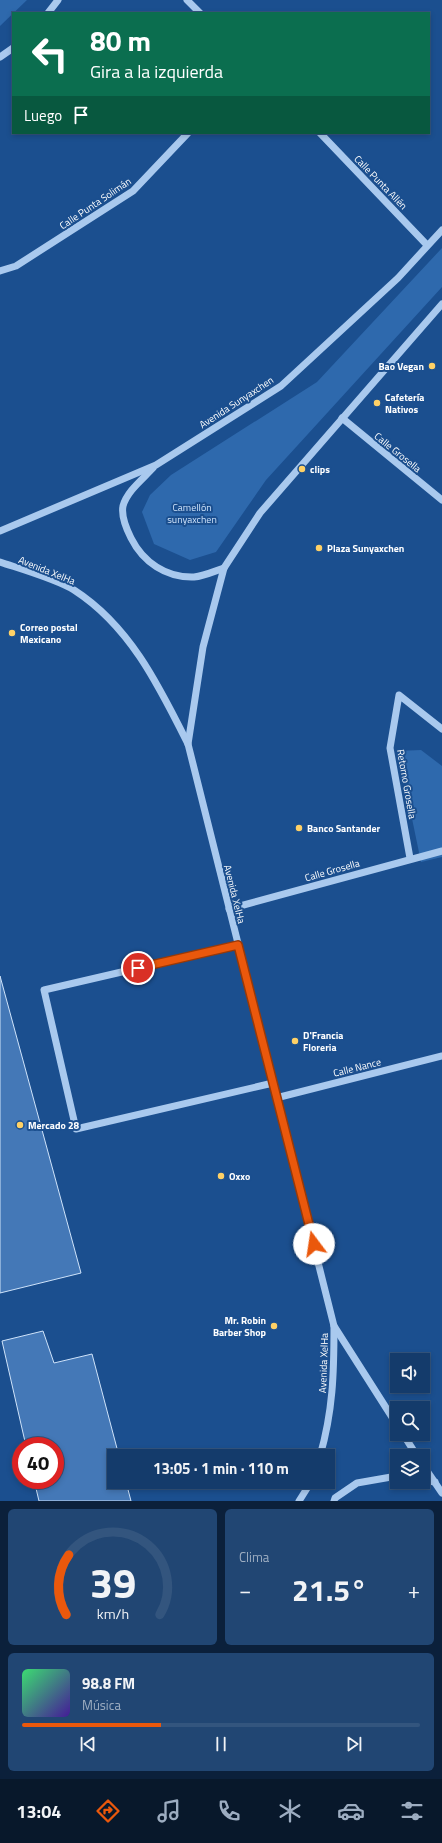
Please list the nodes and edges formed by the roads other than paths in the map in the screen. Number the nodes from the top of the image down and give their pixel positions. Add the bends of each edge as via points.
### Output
1 (58, 0) edge
2 (187, 0) edge
3 (49, 12) edge
4 (199, 12) edge
5 (12, 49) edge
6 (0, 57) edge
7 (187, 134) edge
8 (321, 134) edge
9 (442, 230) edge
10 (427, 245) junction
11 (0, 271) edge
12 (442, 304) edge
13 (342, 418) junction
14 (156, 466) junction
15 (442, 500) edge
16 (0, 531) edge
17 (0, 562) edge
18 (224, 568) junction
19 (442, 728) edge
20 (188, 744) junction
21 (442, 851) edge
22 (410, 858) junction
23 (229, 909) junction
24 (238, 945) junction
25 (442, 1056) edge
26 (273, 1083) junction
27 (276, 1098) junction
28 (334, 1326) junction
29 (390, 1414) edge
30 (322, 1449) edge
31 (430, 1475) edge
32 (390, 1477) edge
33 (430, 1481) edge
34 (435, 1482) junction
35 (307, 1489) edge
36 (442, 1493) edge
37 (299, 1501) edge
38 (334, 1501) edge

1 - 3 street
2 - 4 street
5 - 6 street
7 - 11 street, Calle Punta Solimán via 133,191 16,266
8 - 10 street, Calle Punta Allén
9 - 10 street, Avenida Sunyaxchen
10 - 14 street, Avenida Sunyaxchen via 398,278 282,386
12 - 13 street
13 - 15 street, Calle Grosella
13 - 18 street via 260,513
14 - 16 street, Avenida Sunyaxchen
14 - 18 street via 130,492 122,507 126,528 137,549 155,568 178,576 195,577
17 - 20 street, Avenida XelHa via 72,590 104,612 138,652 163,692
18 - 20 street via 203,647
19 - 22 street, Retorno Grosella via 399,695 390,748
20 - 23 street, Avenida XelHa
21 - 22 street, Calle Grosella
22 - 23 street, Calle Grosella
23 - 24 street, Avenida XelHa
24 - 26 street, Avenida XelHa
24 - 26 street via 44,990 76,1129
25 - 27 street, Calle Nance
26 - 27 street, Avenida XelHa
27 - 28 street, Avenida XelHa
28 - 29 street
28 - 30 street, Avenida XelHa via 334,1378 329,1427
31 - 34 street
32 - 38 street via 357,1483
33 - 34 street
34 - 36 street
35 - 37 street

